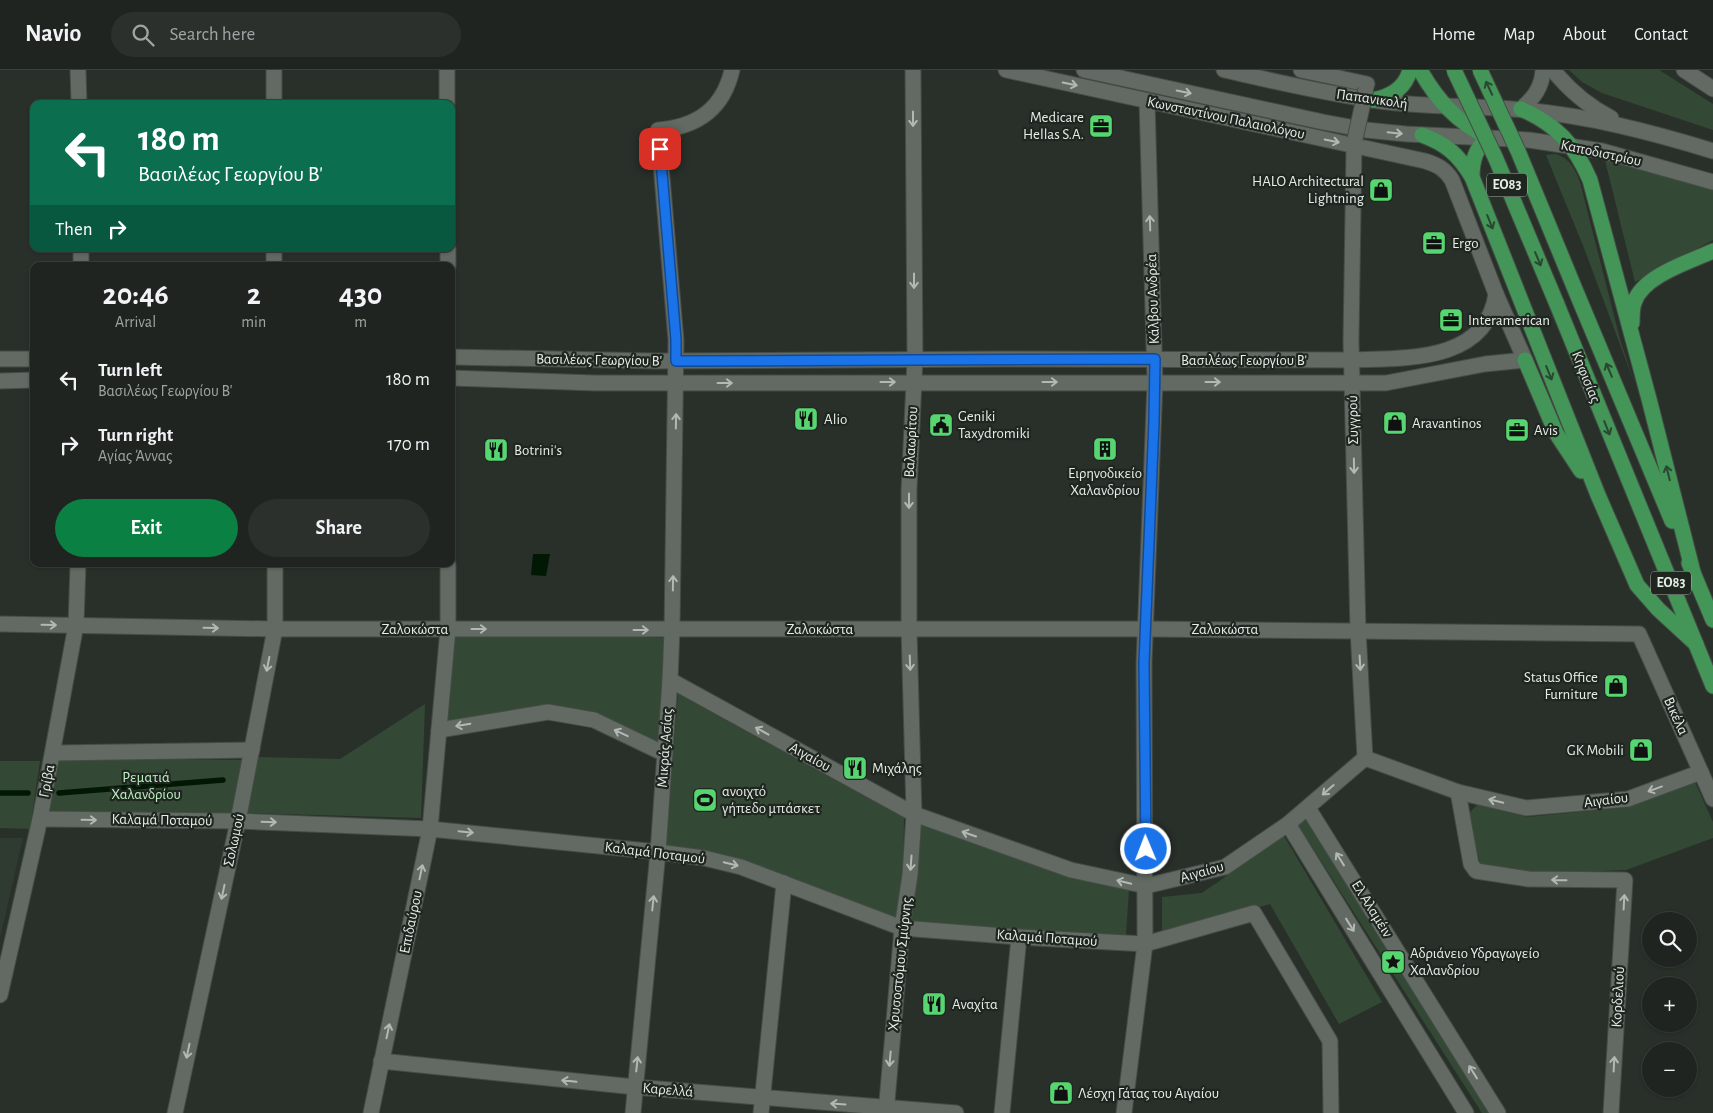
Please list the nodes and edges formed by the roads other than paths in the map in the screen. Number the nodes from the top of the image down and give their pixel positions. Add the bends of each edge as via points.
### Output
1 (78, 70) edge
2 (274, 70) edge
3 (447, 70) edge
4 (732, 70) edge
5 (913, 70) edge
6 (1006, 70) edge
7 (1084, 70) edge
8 (1224, 70) edge
9 (1301, 70) edge
10 (1410, 70) edge
11 (1420, 70) edge
12 (1454, 70) edge
13 (1480, 70) edge
14 (1543, 70) edge
15 (1553, 70) edge
16 (1684, 70) edge
17 (1369, 86) edge
18 (1713, 88) edge
19 (79, 100) edge
20 (274, 100) edge
21 (448, 100) edge
22 (1147, 101) junction
23 (1444, 106) junction
24 (1522, 109) junction
25 (1638, 129) junction
26 (1422, 135) junction
27 (1487, 137) junction
28 (1355, 143) junction
29 (1571, 145) junction
30 (1713, 151) edge
31 (1472, 177) junction
32 (1713, 182) edge
33 (1713, 251) edge
34 (1496, 294) junction
35 (1630, 332) junction
36 (455, 357) edge
37 (0, 359) edge
38 (30, 359) edge
39 (915, 359) junction
40 (1155, 359) junction
41 (1352, 360) junction
42 (1524, 360) junction
43 (676, 361) junction
44 (455, 378) edge
45 (30, 380) edge
46 (0, 381) edge
47 (914, 382) junction
48 (1155, 382) junction
49 (1353, 382) junction
50 (676, 383) junction
51 (1598, 495) junction
52 (78, 567) edge
53 (274, 567) edge
54 (448, 567) edge
55 (1693, 572) junction
56 (1708, 595) edge
57 (1713, 620) edge
58 (0, 624) edge
59 (76, 625) junction
60 (275, 629) junction
61 (448, 629) junction
62 (909, 629) junction
63 (1146, 629) junction
64 (672, 630) junction
65 (1358, 630) junction
66 (1639, 634) joint
67 (1696, 644) junction
68 (670, 680) junction
69 (1713, 686) edge
70 (439, 730) junction
71 (252, 750) junction
72 (53, 753) junction
73 (665, 754) junction
74 (1365, 758) junction
75 (1701, 772) junction
76 (1458, 792) junction
77 (1713, 798) edge
78 (1308, 808) junction
79 (914, 814) junction
80 (40, 819) junction
81 (238, 821) junction
82 (1288, 824) junction
83 (430, 829) junction
84 (658, 852) junction
85 (784, 883) junction
86 (1146, 886) junction
87 (902, 928) junction
88 (1019, 937) junction
89 (1145, 944) junction
90 (0, 995) edge
91 (381, 1061) junction
92 (635, 1088) junction
93 (762, 1098) junction
94 (886, 1110) edge
95 (175, 1113) edge
96 (371, 1113) edge
97 (633, 1113) edge
98 (761, 1113) edge
99 (956, 1113) edge
100 (1002, 1113) edge
101 (1124, 1113) edge
102 (1331, 1113) edge
103 (1466, 1113) edge
104 (1498, 1113) edge
105 (1611, 1113) edge

1 - 19 street
2 - 20 street
3 - 21 street
4 - 43 street, Μικράς Ασίας via 724,94 711,110 693,123 658,130
5 -> 39 street, Βαλαωρίτου
6 -> 22 street, Κωνσταντίνου Παλαιολόγου
7 -> 26 street, Κωνσταντίνου Παλαιολόγου via 1323,122
8 - 17 street, Παπανικολή
9 - 17 street, Παπανικολή
10 - 17 main road via 1404,84 1384,98
11 - 23 main road
12 -> 67 main road, Κηφισίας / ΕΟ83, bridge via 1496,159
55 -> 13 main road, Κηφισίας / ΕΟ83, bridge via 1518,151
14 - 24 street via 1533,99
15 - 25 street via 1578,97 1596,110
16 - 18 street
17 - 23 street, Παπανικολή
17 - 28 street, Συγγρού, bridge
22 -> 28 street, Κωνσταντίνου Παλαιολόγου
40 -> 22 street, Κάλβου Ανδρέα
23 - 24 street, Παπανικολή
23 - 27 main road via 1471,129
24 - 25 street, Καποδιστρίου
24 - 27 street
24 - 29 main road via 1557,130
25 - 30 street, Καποδιστρίου
26 - 27 street, Κωνσταντίνου Παλαιολόγου
26 - 31 main road via 1451,150
27 - 29 street, Καποδιστρίου
27 - 31 main road via 1474,155
28 - 34 street, Κωνσταντίνου Παλαιολόγου via 1425,161 1446,170
28 - 41 street, Συγγρού
29 - 32 street, Καποδιστρίου via 1632,158
29 - 35 main road via 1590,180
31 -> 51 main road
33 - 35 main road via 1655,277 1646,285 1634,303
34 - 41 street, Βασιλέως Γεωργίου Β' via 1492,312 1484,324 1469,339 1449,350 1420,357
34 - 42 street
55 -> 35 main road
36 - 43 street, Βασιλέως Γεωργίου Β'
37 - 38 street
39 - 40 street, Βασιλέως Γεωργίου Β'
39 - 43 street, Βασιλέως Γεωργίου Β'
39 - 47 street, Βαλαωρίτου
40 - 41 street, Βασιλέως Γεωργίου Β'
40 - 48 street, Κάλβου Ανδρέα
41 - 49 street, Συγγρού
42 - 49 street, Βασιλέως Γεωργίου Β' via 1485,364 1402,381
42 - 51 main road via 1556,433
43 - 50 street, Μικράς Ασίας
44 - 50 street, Βασιλέως Γεωργίου Β'
45 - 46 street
47 -> 48 street, Βασιλέως Γεωργίου Β'
50 -> 47 street, Βασιλέως Γεωργίου Β'
47 -> 62 street, Βαλαωρίτου via 909,490
48 -> 49 street, Βασιλέως Γεωργίου Β'
48 - 63 street, Κάλβου Ανδρέα
49 -> 65 street, Συγγρού
64 -> 50 street, Μικράς Ασίας
51 - 67 main road via 1637,584 1658,609
52 - 59 street, Γρίβα
53 - 60 street, Σολωμού
54 - 61 street, Επιδαύρου
55 - 56 main road, Κηφισίας / ΕΟ83
56 - 57 main road, Κηφισίας / ΕΟ83
58 -> 59 street, Ζαλοκώστα
59 -> 60 street, Ζαλοκώστα
59 - 72 street, Γρίβα
60 - 61 street, Ζαλοκώστα
60 -> 71 street, Σολωμού
61 -> 64 street, Ζαλοκώστα
61 - 70 street, Επιδαύρου
62 - 63 street, Ζαλοκώστα
62 - 64 street, Ζαλοκώστα
62 -> 79 street, Βαλαωρίτου
63 - 65 street, Ζαλοκώστα
63 - 86 street, Κάλβου Ανδρέα
64 - 68 street, Μικράς Ασίας
65 - 66 street, Ζαλοκώστα
65 -> 74 street, Συγγρού
66 - 75 street, Βικέλα
67 - 69 main road, Κηφισίας / ΕΟ83
68 - 73 street, Μικράς Ασίας
79 -> 68 street, Αιγαίου
73 -> 70 street via 594,720 548,712
70 - 83 street, Επιδαύρου
71 - 72 street
71 - 81 street, Σολωμού
72 - 80 street, Γρίβα
73 - 84 street, Μικράς Ασίας
74 - 76 street, Αιγαίου
74 -> 78 street, Αιγαίου
75 -> 76 street, Αιγαίου via 1628,799 1526,808
75 - 77 street, Βικέλα
105 -> 76 street, Κορδελιού via 1625,880 1528,879 1476,871 1471,864
78 - 82 street, Αιγαίου
104 -> 78 street, Ελ Αλαμέιν
86 -> 79 street, Αιγαίου via 1071,870
79 -> 87 street, Χρυσοστόμου Σμύρνης
80 -> 81 street, Καλαμά Ποταμού
80 - 90 street, Γρίβα
81 -> 83 street, Καλαμά Ποταμού
81 -> 95 street, Σολωμού
82 - 86 street, Αιγαίου via 1225,867
82 -> 103 street, Ελ Αλαμέιν
83 -> 84 street, Καλαμά Ποταμού
91 -> 83 street, Επιδαύρου
84 -> 85 street, Καλαμά Ποταμού via 704,858
92 -> 84 street, Μικράς Ασίας
85 - 87 street, Καλαμά Ποταμού
85 - 93 street
86 - 89 street, Κάλβου Ανδρέα
87 - 88 street, Καλαμά Ποταμού
87 -> 94 street, Χρυσοστόμου Σμύρνης
88 - 89 street, Καλαμά Ποταμού
88 - 100 street
89 - 101 street, Κάλβου Ανδρέα
89 - 102 street, Καλαμά Ποταμού via 1254,913 1330,1041
92 -> 91 street, Καρελλά
91 - 96 street, Επιδαύρου
92 - 93 street, Καρελλά
92 - 97 street, Μικράς Ασίας
94 -> 93 street, Καρελλά
93 - 98 street
94 - 99 street, Καρελλά

